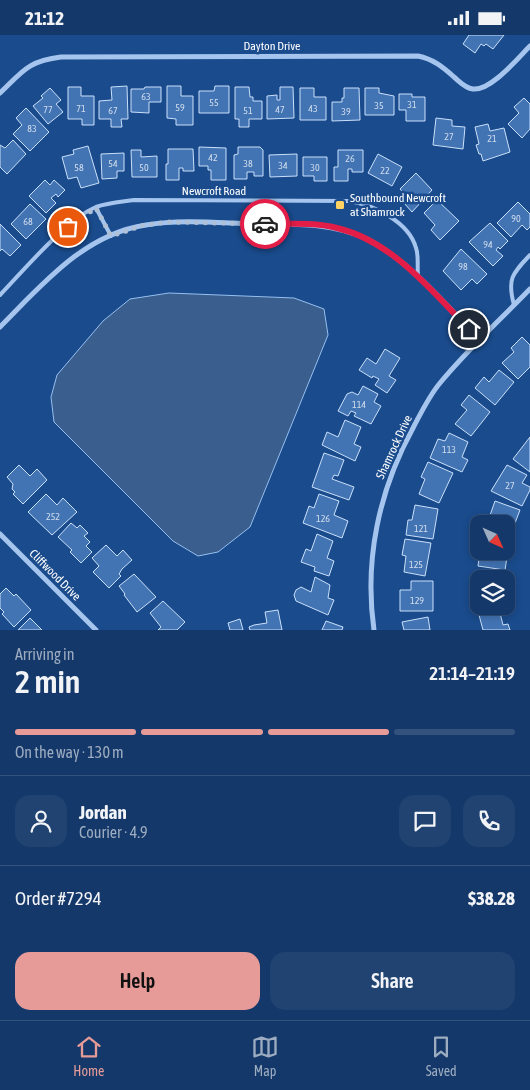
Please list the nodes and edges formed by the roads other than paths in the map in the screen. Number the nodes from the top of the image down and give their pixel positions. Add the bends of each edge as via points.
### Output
1 (530, 46) edge
2 (0, 93) edge
3 (96, 208) junction
4 (111, 236) junction
5 (530, 255) edge
6 (418, 276) junction
7 (530, 289) edge
8 (0, 295) edge
9 (514, 305) junction
10 (0, 327) edge
11 (479, 339) junction
12 (0, 534) edge
13 (96, 630) edge
14 (374, 630) edge

1 - 2 street, Dayton Drive via 496,80 483,88 473,89 464,86 435,62 418,56 61,57 35,62
3 - 4 lane
3 - 6 lane, Newcroft Road via 134,200 363,203 391,217 410,235 417,249
3 - 8 lane, Newcroft Road via 68,227
4 - 6 street via 144,225 170,222 338,228 388,251
4 - 10 street via 75,255
5 - 9 lane via 510,282
6 - 11 street
7 - 9 street, Shamrock Drive
9 - 11 street, Shamrock Drive
11 - 14 street, Shamrock Drive via 439,384 400,451 387,485 378,519 370,575
12 - 13 street, Cliffwood Drive

